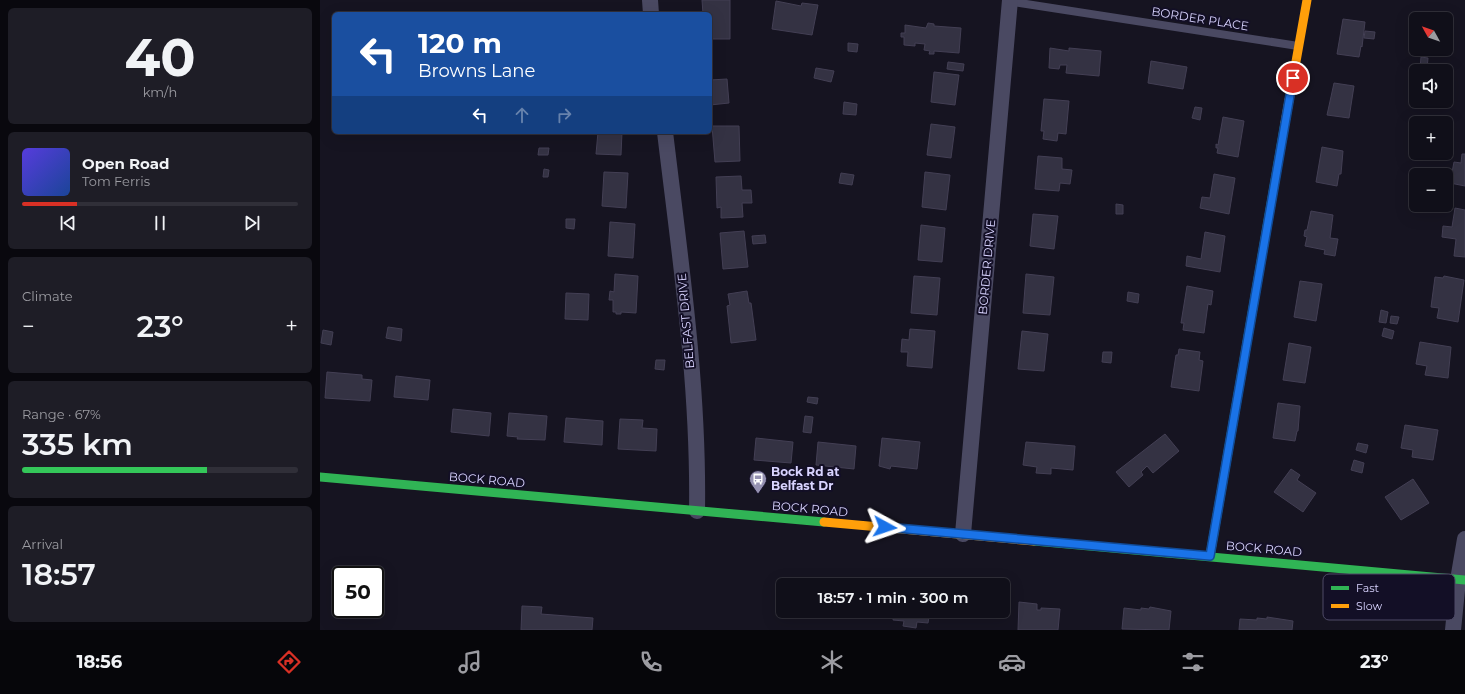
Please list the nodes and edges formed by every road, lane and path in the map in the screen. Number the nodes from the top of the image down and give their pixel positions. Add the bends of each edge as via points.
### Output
1 (650, 0) edge
2 (1307, 0) edge
3 (1008, 1) edge
4 (652, 12) edge
5 (1299, 47) junction
6 (665, 134) edge
7 (320, 477) edge
8 (697, 511) junction
9 (963, 534) junction
10 (1465, 538) edge
11 (1210, 556) junction
12 (1399, 574) edge
13 (1462, 580) edge
14 (1455, 619) edge
15 (1455, 620) edge
16 (1453, 630) edge

1 - 4 street
2 - 5 main road
3 - 5 lane, BORDER PLACE
3 - 9 street, BORDER DRIVE
5 - 11 main road
6 - 8 street, BELFAST DRIVE via 688,330 698,468
7 - 8 main road, BOCK ROAD
8 - 9 main road, BOCK ROAD
9 - 11 main road, BOCK ROAD
10 - 13 street
11 - 12 main road, BOCK ROAD
13 - 14 street
15 - 16 street

